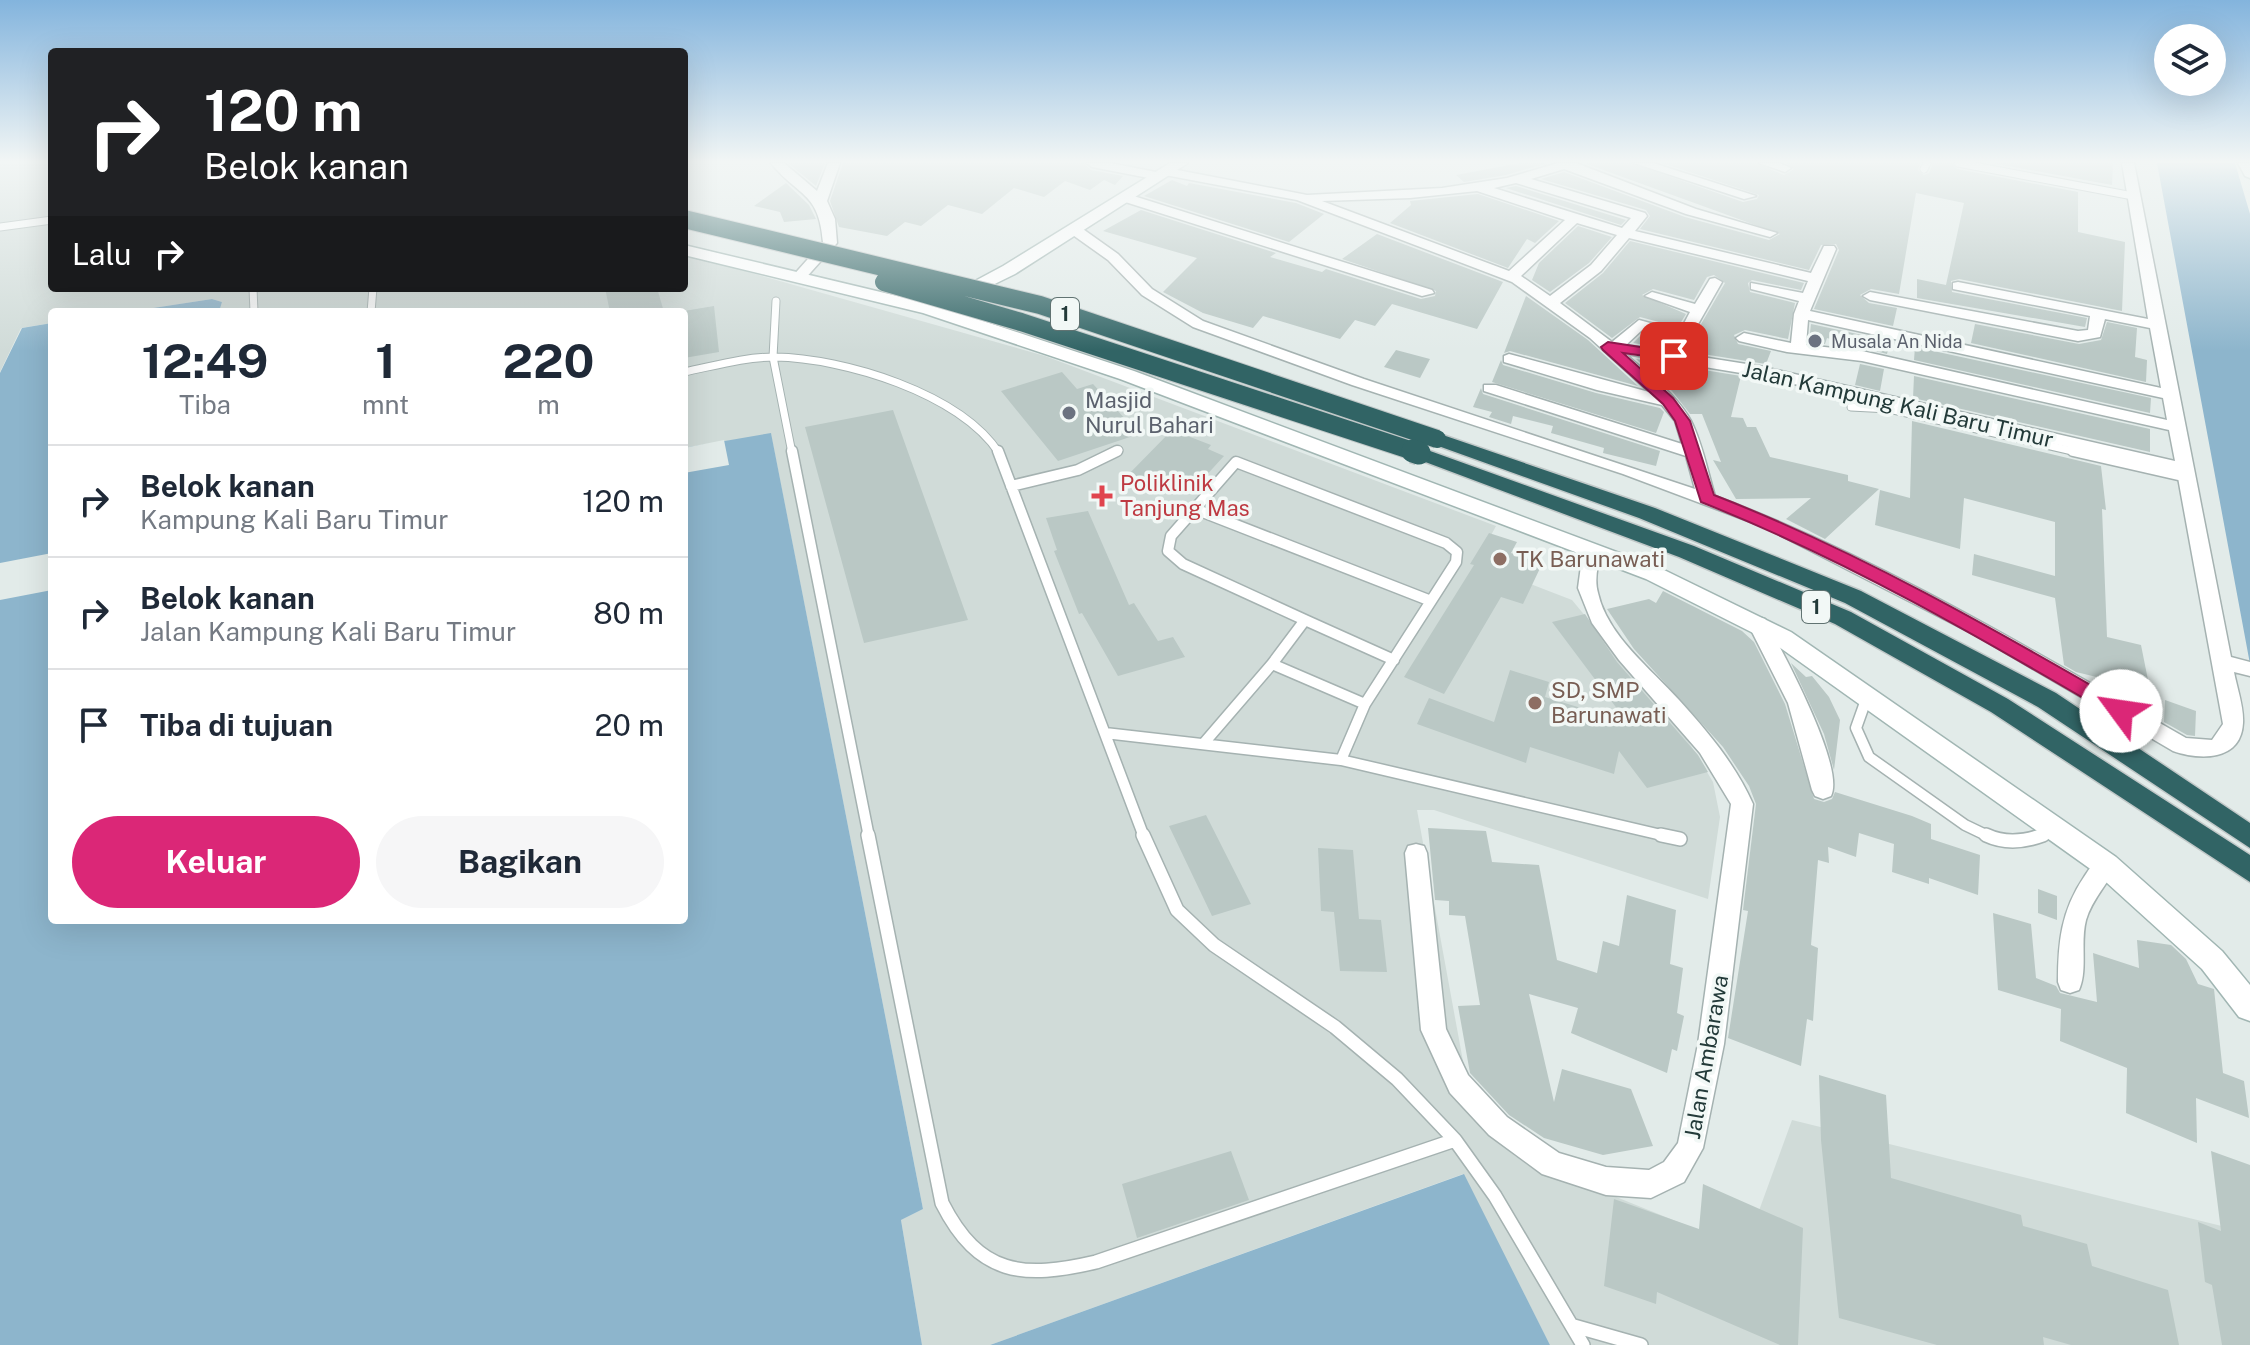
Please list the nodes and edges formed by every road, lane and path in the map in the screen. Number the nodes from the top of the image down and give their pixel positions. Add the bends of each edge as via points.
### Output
1 (712, 226) edge
2 (829, 226) edge
3 (1081, 226) edge
4 (1207, 226) edge
5 (1377, 226) edge
6 (1567, 226) edge
7 (1598, 226) edge
8 (1630, 226) edge
9 (1738, 226) edge
10 (2139, 226) edge
11 (1075, 230) junction
12 (1624, 233) junction
13 (1770, 233) dead end
14 (688, 236) edge
15 (1829, 249) dead end
16 (688, 251) edge
17 (1512, 276) junction
18 (798, 278) junction
19 (1817, 279) junction
20 (1715, 282) dead end
21 (1756, 286) dead end
22 (1958, 286) dead end
23 (1427, 293) dead end
24 (1652, 296) dead end
25 (1870, 296) dead end
26 (776, 301) dead end
27 (1552, 302) junction
28 (1805, 306) junction
29 (929, 309) junction
30 (1701, 311) junction
31 (2098, 313) junction
32 (2157, 325) junction
33 (1854, 326) junction
34 (1744, 338) dead end
35 (1611, 347) junction
36 (1798, 348) junction
37 (1844, 354) junction
38 (773, 357) junction
39 (1509, 359) dead end
40 (688, 371) edge
41 (1490, 388) dead end
42 (1837, 389) junction
43 (2171, 395) junction
44 (1668, 401) junction
45 (1851, 407) dead end
46 (2177, 427) junction
47 (1428, 446) junction
48 (1119, 450) dead end
49 (1696, 454) junction
50 (2187, 473) junction
51 (1011, 486) junction
52 (1707, 498) junction
53 (1195, 509) junction
54 (1592, 551) junction
55 (1431, 601) junction
56 (1305, 620) junction
57 (1758, 624) junction
58 (1394, 660) junction
59 (2223, 662) junction
60 (1272, 664) junction
61 (2250, 668) edge
62 (1867, 697) junction
63 (1365, 704) junction
64 (1105, 733) junction
65 (1204, 743) junction
66 (1341, 760) junction
67 (1823, 790) dead end
68 (2188, 813) junction
69 (2057, 829) junction
70 (2250, 837) edge
71 (1680, 839) dead end
72 (1416, 853) dead end
73 (2106, 865) junction
74 (2250, 870) edge
75 (2070, 982) dead end
76 (2250, 1007) edge
77 (1455, 1140) junction
78 (1574, 1326) junction
79 (1583, 1345) edge
80 (1641, 1345) edge

1 - 47 highway, 1, bridge via 1040,305
2 - 18 street via 830,243
3 - 11 street
4 - 23 street
5 - 17 street
6 - 17 street
7 - 12 street
8 - 12 street
9 - 13 street
10 - 32 street
11 - 29 street
11 - 52 street via 1113,257 1147,292 1198,324
12 - 19 street
12 - 27 street via 1596,268
14 - 47 highway, 1, bridge via 902,286
15 - 19 street
16 - 18 street
17 - 27 street
18 - 29 street
19 - 28 street
20 - 30 street
21 - 28 street
22 - 31 street
24 - 30 street
25 - 31 street via 2078,336 2095,334
26 - 38 lane
27 - 35 street
28 - 33 street
28 - 36 street
29 - 54 street via 1127,375
30 - 35 street via 1684,337 1639,324
31 - 32 street
32 - 43 street
33 - 37 street
33 - 43 street
34 - 36 street
35 - 42 street, Jalan Kampung Kali Baru Timur
35 - 44 street
36 - 37 street
37 - 42 street
37 - 46 street
38 - 40 lane
38 - 51 lane via 885,381 935,402 980,428 998,451
38 - 77 lane via 942,1203 969,1245 1010,1271 1041,1273 1082,1265
39 - 44 street
41 - 49 street
42 - 50 street, Jalan Kampung Kali Baru Timur
43 - 46 street
44 - 49 street
45 - 50 lane via 1889,409
46 - 50 street
47 - 68 highway, 1 via 1842,618 1936,666
48 - 51 lane via 1078,470
49 - 52 street
50 - 59 street
51 - 64 lane
52 - 59 street via 1770,523 1984,631 2180,745 2217,748 2227,738 2233,724
53 - 55 lane
53 - 55 lane via 1236,462 1446,543 1457,552 1456,562
53 - 56 lane via 1171,536 1168,551 1183,564
54 - 57 street
54 - 72 street, Jalan Ambarawa via 1588,597 1611,636 1714,759 1742,804 1706,1072 1690,1148 1674,1172 1651,1184 1606,1181 1552,1164 1498,1126 1459,1084 1434,1030
55 - 58 lane
56 - 58 lane
56 - 60 lane
57 - 62 street
57 - 67 street via 1812,738
58 - 63 lane
59 - 61 street
60 - 63 lane
60 - 65 lane
62 - 69 street
62 - 69 lane via 1856,728 1869,757 1965,825 1997,840 2026,841
63 - 66 lane
64 - 65 lane
64 - 77 lane via 1177,910 1214,945 1356,1045
65 - 66 lane
66 - 71 lane
68 - 70 highway, 1
68 - 74 highway, 1
69 - 73 street
73 - 75 street via 2072,921
73 - 76 street via 2212,960
77 - 78 lane
78 - 79 lane
78 - 80 lane

